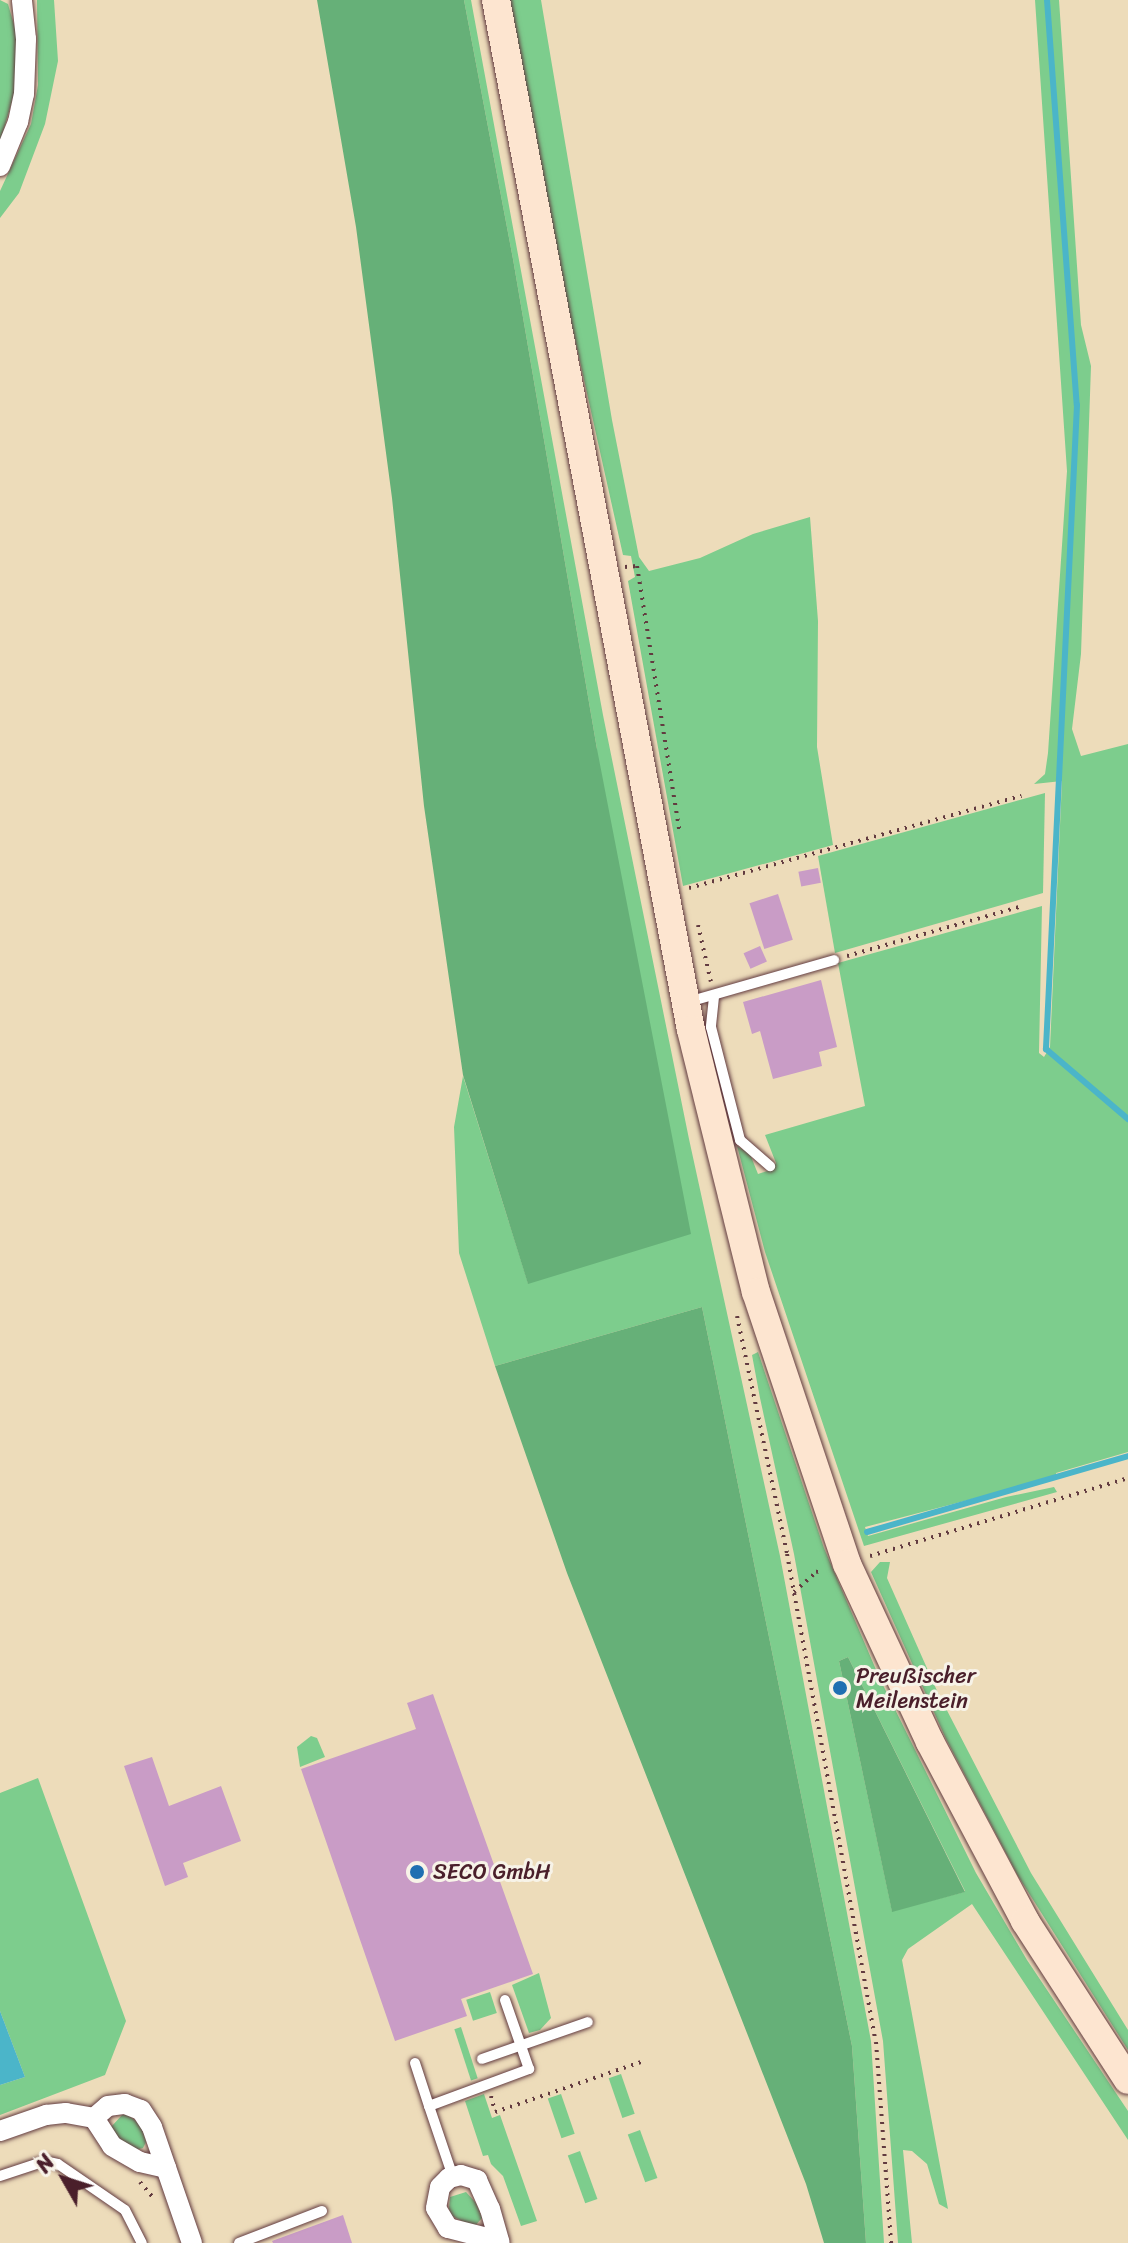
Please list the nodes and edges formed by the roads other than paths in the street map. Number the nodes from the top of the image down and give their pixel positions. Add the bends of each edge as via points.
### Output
1 (22, 0) edge
2 (496, 0) edge
3 (0, 166) edge
4 (834, 960) road end
5 (714, 997) junction
6 (686, 1003) junction
7 (770, 1166) dead end
8 (505, 2000) dead end
9 (588, 2022) dead end
10 (521, 2046) junction
11 (482, 2059) dead end
12 (415, 2063) dead end
13 (1128, 2080) edge
14 (429, 2106) junction
15 (94, 2118) junction
16 (0, 2131) edge
17 (166, 2168) junction
18 (0, 2176) edge
19 (453, 2177) junction
20 (322, 2211) dead end
21 (500, 2242) edge
22 (142, 2243) edge
23 (192, 2243) edge
24 (239, 2243) edge

1 - 3 street via 24,94
2 - 6 main road
4 - 5 lane
5 - 6 lane
5 - 7 lane via 711,1027 740,1140
6 - 13 main road via 756,1292 847,1564 968,1817 1025,1921
8 - 10 lane
9 - 10 lane
10 - 11 lane
10 - 14 lane via 529,2069
12 - 14 lane
14 - 19 lane
15 - 16 street via 46,2115
15 - 17 street via 112,2146 140,2162
15 - 17 street via 108,2106 125,2104 141,2110
17 - 23 street
18 - 22 lane via 45,2161 58,2164 125,2210
19 - 21 street via 477,2180
19 - 21 street via 436,2196 440,2217 448,2228
20 - 24 lane

